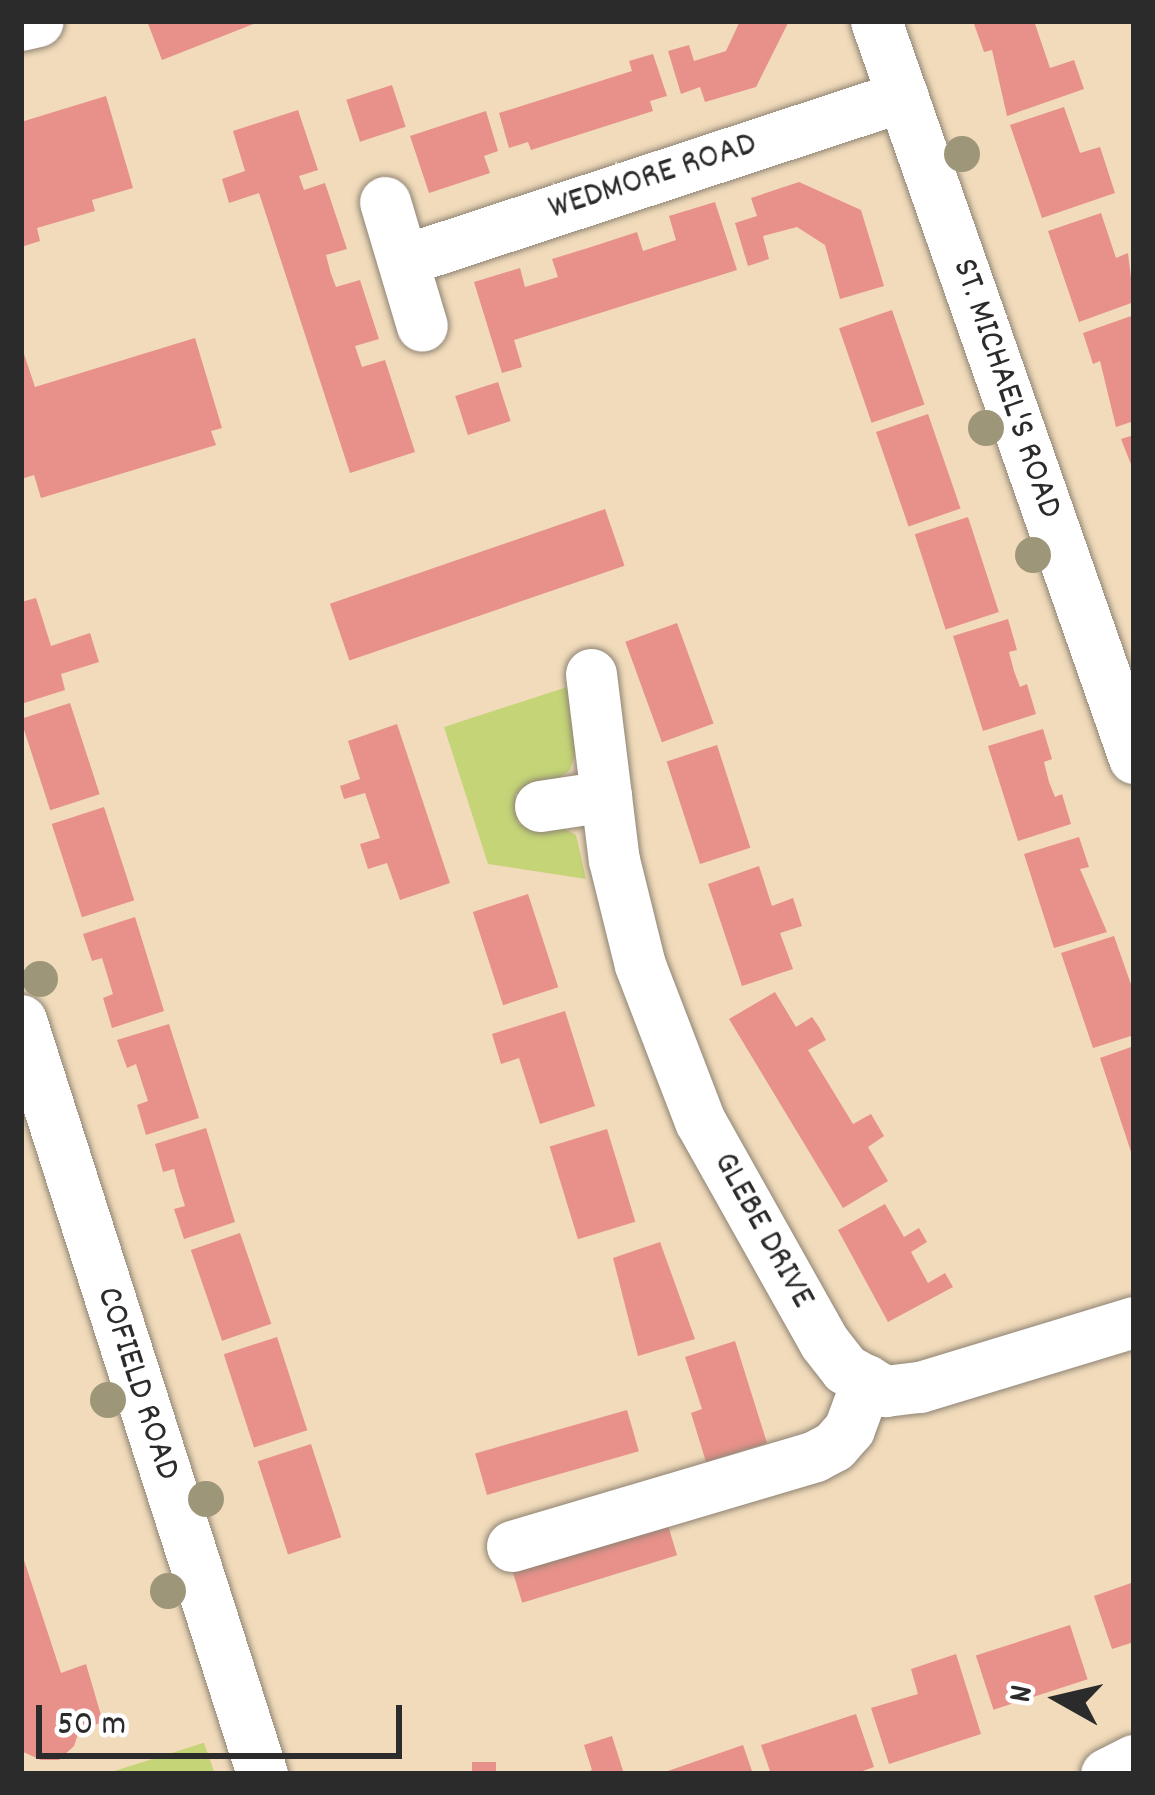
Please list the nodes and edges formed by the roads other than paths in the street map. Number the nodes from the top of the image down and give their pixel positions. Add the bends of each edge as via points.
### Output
1 (38, 21) edge
2 (876, 21) edge
3 (21, 25) edge
4 (903, 96) junction
5 (385, 202) dead end
6 (404, 260) junction
7 (422, 326) dead end
8 (591, 674) dead end
9 (1134, 758) edge
10 (606, 796) junction
11 (540, 806) dead end
12 (21, 1020) edge
13 (1134, 1322) edge
14 (867, 1381) junction
15 (512, 1546) dead end
16 (1134, 1760) edge
17 (257, 1761) edge
18 (1106, 1774) edge

1 - 3 street
2 - 4 street, ST. MICHAEL'S ROAD
4 - 6 street, WEDMORE ROAD
4 - 9 street, ST. MICHAEL'S ROAD
5 - 6 street
6 - 7 street
8 - 10 street, GLEBE DRIVE
10 - 11 street
10 - 14 street, GLEBE DRIVE via 640,964 700,1121 824,1342
12 - 17 street, COFIELD ROAD
13 - 14 street via 920,1388 885,1390
14 - 15 street via 848,1429 815,1456
16 - 18 street

